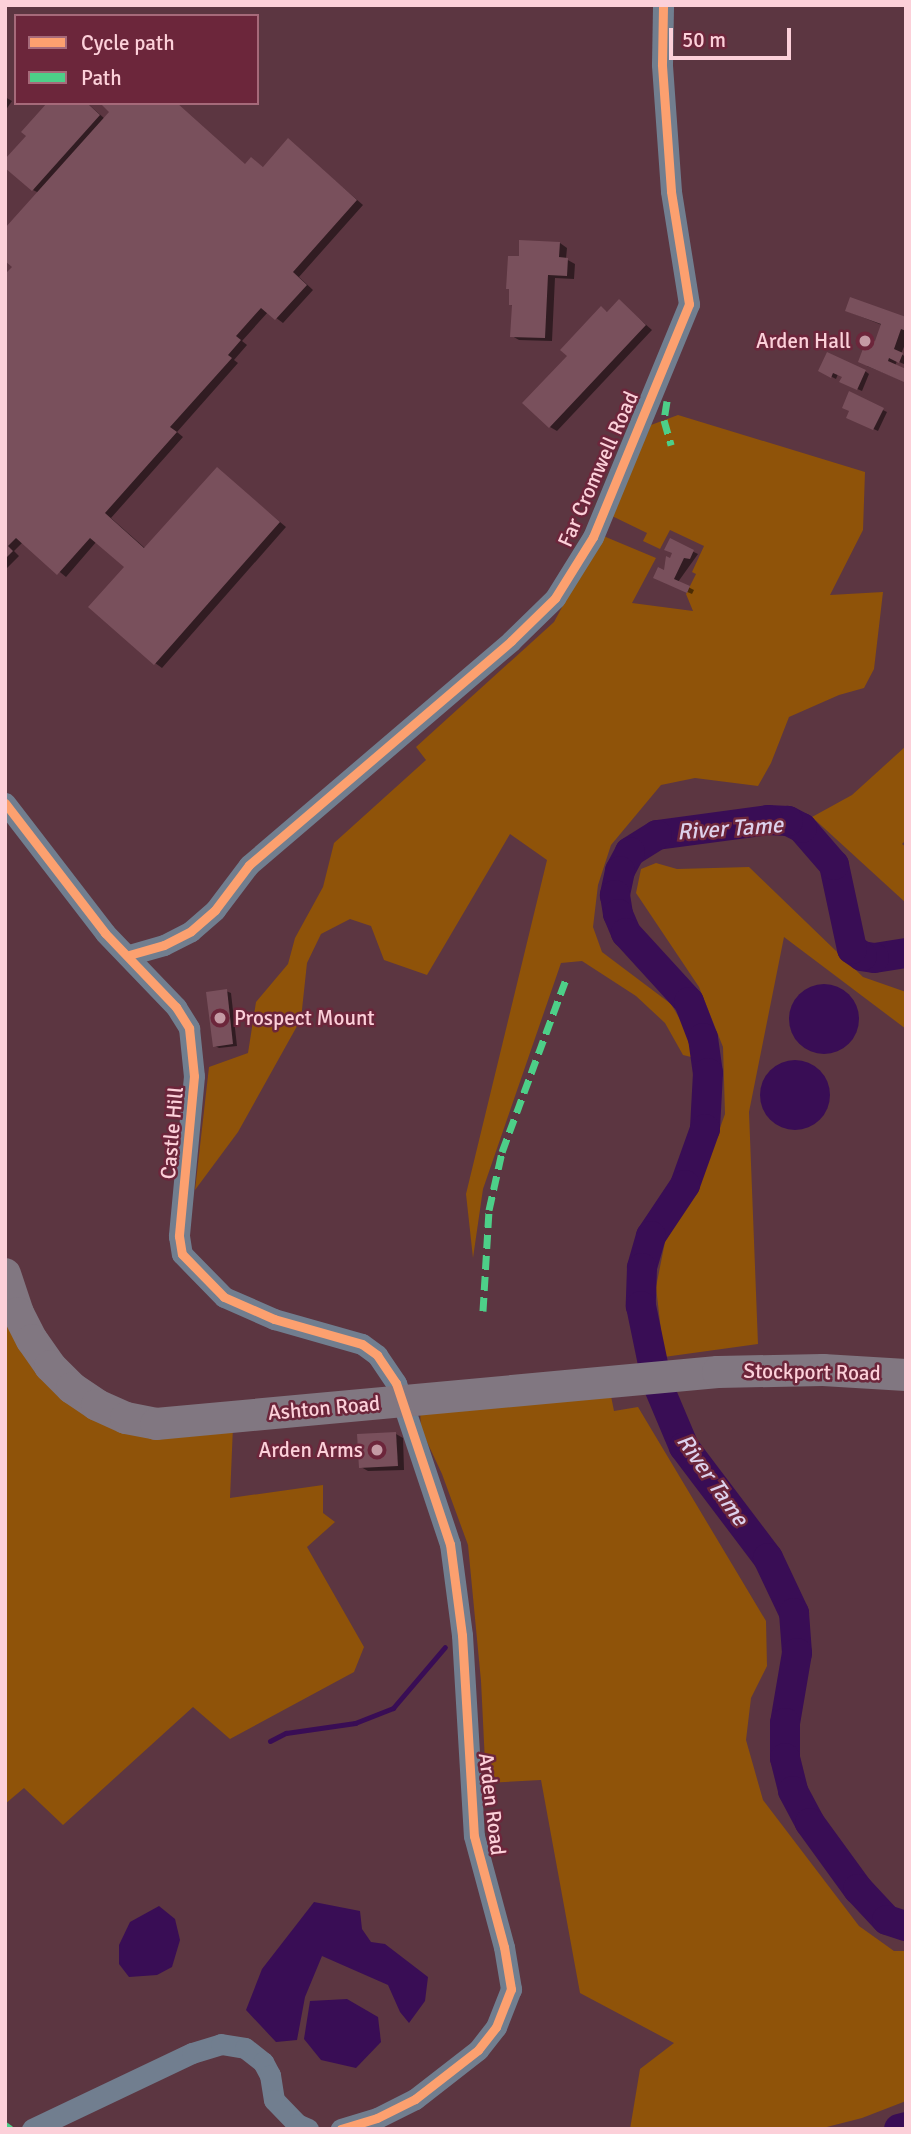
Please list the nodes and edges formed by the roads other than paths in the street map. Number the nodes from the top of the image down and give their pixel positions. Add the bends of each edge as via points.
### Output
1 (663, 5) edge
2 (5, 803) edge
3 (129, 955) junction
4 (5, 1274) edge
5 (718, 1372) joint
6 (906, 1375) edge
7 (399, 1401) junction
8 (32, 2129) edge
9 (308, 2129) edge
10 (341, 2129) edge

1 - 3 street, Far Cromwell Road via 662,64 671,191 689,304 593,537 555,598 249,865 215,910 191,931
2 - 3 street, Castle Hill via 105,933
3 - 7 street, Castle Hill via 176,1007 191,1041 194,1076 179,1236 183,1254 224,1297 247,1309 362,1343 387,1366
4 - 7 highway, Ashton Road via 18,1313 50,1366 72,1388 126,1418 156,1424
5 - 6 highway, Stockport Road via 823,1370
5 - 7 highway, Ashton Road
7 - 10 street, Arden Road via 450,1544 462,1635 474,1836 511,1989 496,2027 478,2050 415,2099
8 - 9 street via 192,2053 221,2044 245,2048 263,2062 274,2100

